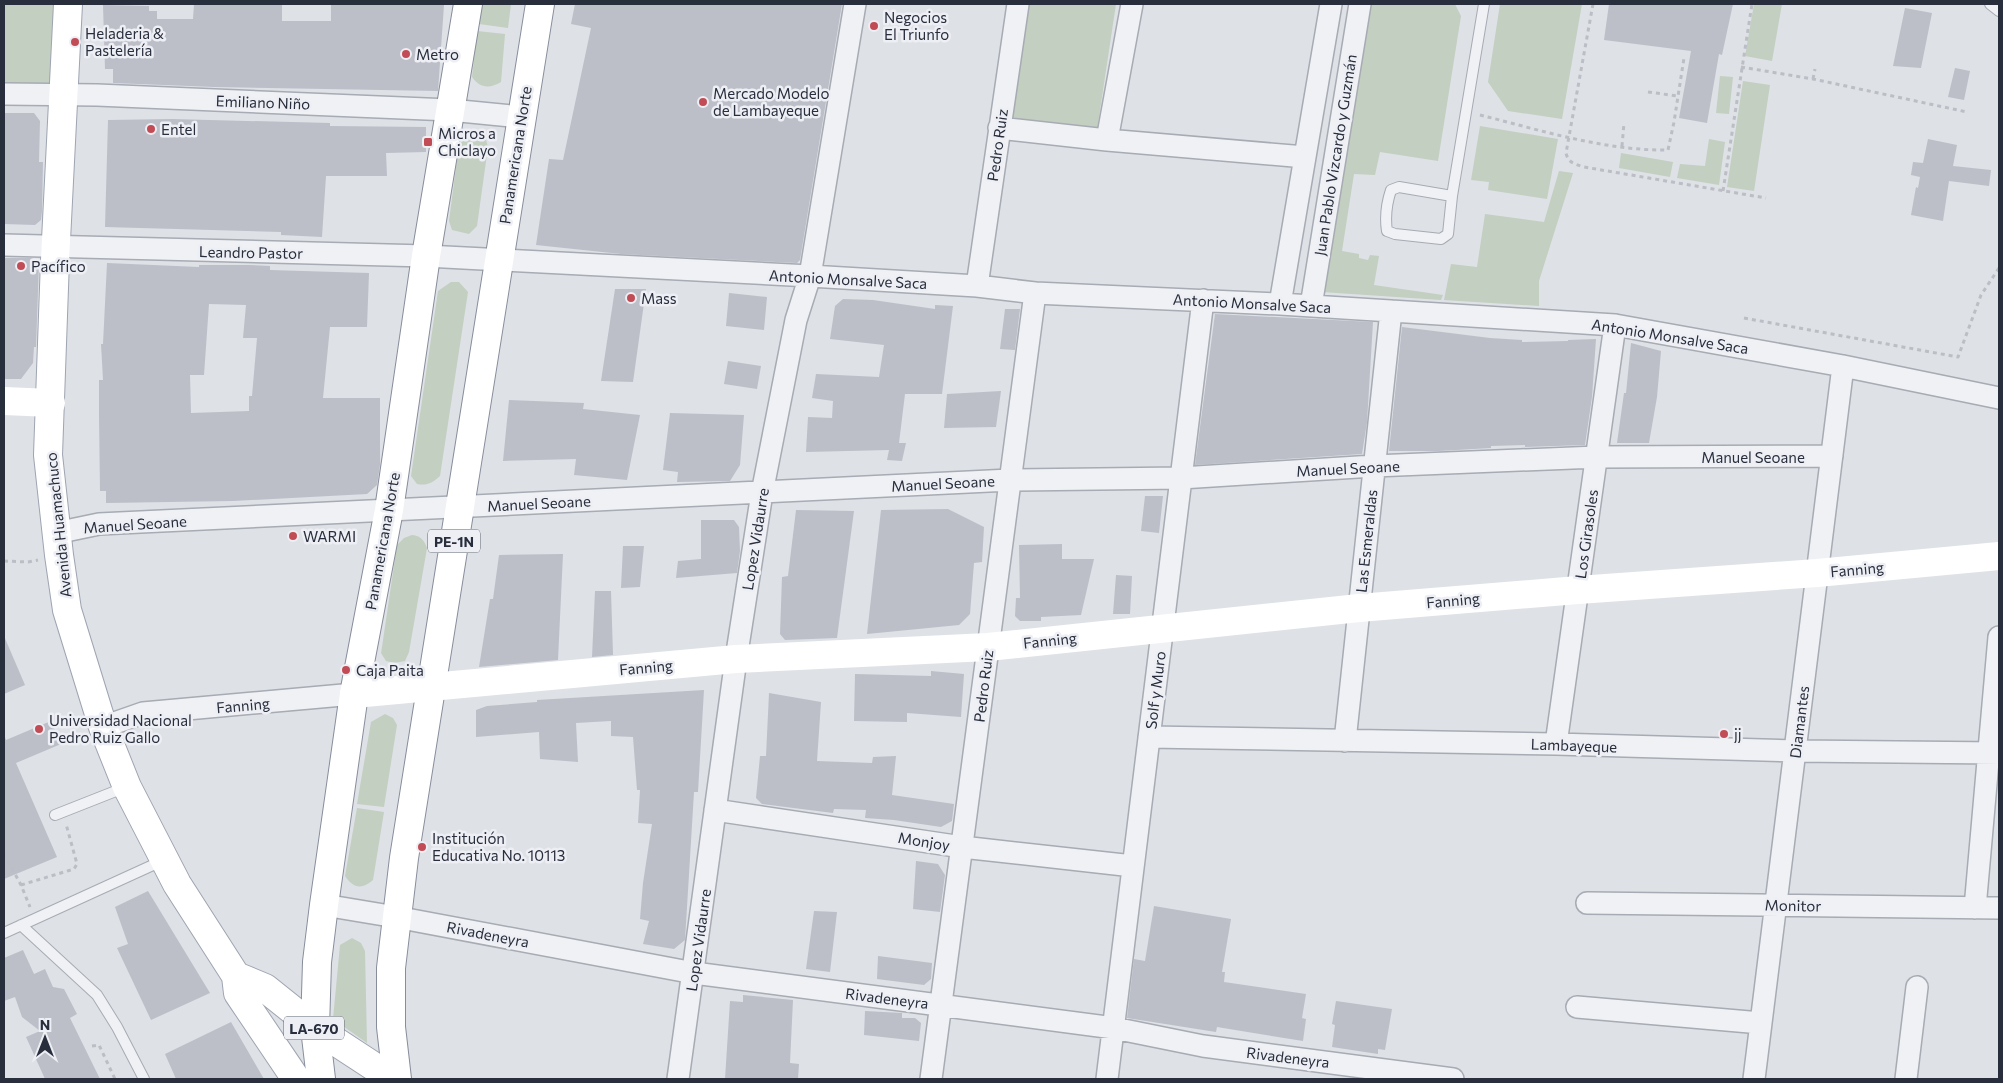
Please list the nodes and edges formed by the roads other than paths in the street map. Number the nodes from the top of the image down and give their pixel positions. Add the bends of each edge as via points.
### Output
1 (68, 4) edge
2 (468, 4) edge
3 (540, 4) edge
4 (855, 4) edge
5 (1018, 4) edge
6 (1132, 4) edge
7 (1332, 4) edge
8 (1360, 4) edge
9 (1484, 4) edge
10 (1990, 4) edge
11 (1999, 11) edge
12 (4, 94) edge
13 (63, 95) junction
14 (450, 110) junction
15 (521, 117) junction
16 (999, 128) junction
17 (1107, 140) junction
18 (1305, 157) junction
19 (1452, 196) junction
20 (4, 245) edge
21 (56, 247) junction
22 (426, 256) junction
23 (498, 260) junction
24 (810, 276) junction
25 (976, 286) junction
26 (1035, 293) junction
27 (1203, 300) junction
28 (1280, 304) junction
29 (1310, 306) junction
30 (1391, 312) junction
31 (1615, 325) junction
32 (1843, 366) junction
33 (1999, 398) edge
34 (4, 401) edge
35 (51, 403) junction
36 (1832, 456) junction
37 (1597, 457) junction
38 (1374, 466) junction
39 (1181, 478) junction
40 (1010, 480) junction
41 (762, 492) junction
42 (459, 506) junction
43 (389, 510) junction
44 (56, 533) junction
45 (1999, 556) edge
46 (1817, 573) junction
47 (1578, 590) junction
48 (1359, 608) junction
49 (1163, 629) junction
50 (1999, 637) edge
51 (988, 647) junction
52 (736, 659) junction
53 (430, 688) junction
54 (354, 694) junction
55 (103, 727) junction
56 (1149, 737) junction
57 (1345, 741) junction
58 (1556, 744) junction
59 (1795, 751) junction
60 (1994, 753) edge
61 (127, 787) junction
62 (715, 810) junction
63 (59, 813) road end
64 (962, 847) junction
65 (165, 860) junction
66 (1133, 866) junction
67 (1587, 903) dead end
68 (1776, 904) junction
69 (324, 906) junction
70 (1975, 908) junction
71 (1999, 908) edge
72 (396, 917) junction
73 (21, 925) junction
74 (4, 933) edge
75 (694, 974) junction
76 (236, 976) junction
77 (1917, 988) dead end
78 (941, 1005) junction
79 (1577, 1007) dead end
80 (1761, 1023) junction
81 (315, 1028) junction
82 (1114, 1028) junction
83 (1409, 1076) edge
84 (144, 1079) edge
85 (296, 1079) edge
86 (321, 1079) edge
87 (395, 1079) edge
88 (678, 1079) edge
89 (931, 1079) edge
90 (1107, 1079) edge
91 (1453, 1079) edge
92 (1754, 1079) edge
93 (1906, 1079) edge

1 - 13 main road, Avenida Huamachuco
2 - 14 main road, Panamericana Norte
3 - 15 main road, Panamericana Norte / PE-1N
4 - 24 street, Lopez Vidaurre
5 - 16 street, Pedro Ruiz
6 - 17 street
7 - 18 street, Juan Pablo Vizcardo y Guzmán
8 - 29 street, Juan Pablo Vizcardo y Guzmán
9 - 19 lane
10 - 11 lane
12 - 13 street, Emiliano Niño
13 - 14 street, Emiliano Niño
13 - 21 main road, Avenida Huamachuco
14 - 15 street, Emiliano Niño
14 - 22 main road, Panamericana Norte
15 - 23 main road, Panamericana Norte / PE-1N
16 - 17 street
16 - 25 street, Pedro Ruiz
17 - 18 street
18 - 28 street, Juan Pablo Vizcardo y Guzmán
19 - 19 lane via 1448,234 1441,238 1387,231 1391,190 1399,187
20 - 21 street, Leandro Pastor
21 - 22 street, Leandro Pastor
21 - 35 main road, Avenida Huamachuco
22 - 23 street, Leandro Pastor
22 - 43 main road, Panamericana Norte
23 - 24 street, Antonio Monsalve Saca
23 - 42 main road, Panamericana Norte / PE-1N
24 - 25 street, Antonio Monsalve Saca
24 - 41 street, Lopez Vidaurre via 796,320
25 - 26 street, Antonio Monsalve Saca
26 - 27 street, Antonio Monsalve Saca
26 - 40 street, Pedro Ruiz
27 - 28 street, Antonio Monsalve Saca
27 - 39 street, Solf y Muro
28 - 29 street, Antonio Monsalve Saca
29 - 30 street, Antonio Monsalve Saca
30 - 31 street, Antonio Monsalve Saca
30 - 38 street, Las Esmeraldas
31 - 32 street, Antonio Monsalve Saca
31 - 37 street, Los Girasoles
32 - 33 street, Antonio Monsalve Saca
32 - 36 street, Diamantes
34 - 35 main road
35 - 44 main road, Avenida Huamachuco / LA-670 via 48,455
36 - 37 street, Manuel Seoane
36 - 46 street, Diamantes
37 - 38 street, Manuel Seoane
37 - 47 street, Los Girasoles
38 - 39 street, Manuel Seoane
38 - 48 street, Las Esmeraldas
39 - 40 street, Manuel Seoane
39 - 49 street, Solf y Muro
40 - 41 street, Manuel Seoane
40 - 51 street, Pedro Ruiz
41 - 42 street, Manuel Seoane
41 - 52 street, Lopez Vidaurre
42 - 43 street, Manuel Seoane
42 - 53 main road, Panamericana Norte / PE-1N
43 - 44 street, Manuel Seoane via 99,524
43 - 54 main road, Panamericana Norte
44 - 55 main road, Avenida Huamachuco / LA-670 via 67,610
45 - 46 main road, Fanning
46 - 47 main road, Fanning
46 - 59 street, Diamantes
47 - 48 main road, Fanning
47 - 58 street, Los Girasoles
48 - 49 main road, Fanning
48 - 57 street, Las Esmeraldas
49 - 51 main road, Fanning
49 - 56 street, Solf y Muro
50 - 60 street
51 - 52 main road, Fanning
51 - 64 street, Pedro Ruiz
52 - 53 main road, Fanning
52 - 62 street, Lopez Vidaurre
53 - 54 main road, Fanning
53 - 72 main road, Panamericana Norte / PE-1N
54 - 55 street, Fanning via 143,713
54 - 69 main road, Panamericana Norte
55 - 61 main road, Avenida Huamachuco / LA-670
56 - 57 street, Lambayeque
56 - 66 street, Solf y Muro
57 - 58 street, Lambayeque
58 - 59 street, Lambayeque
59 - 60 street, Lambayeque
59 - 68 street, Diamantes
60 - 70 street
61 - 63 lane
61 - 65 main road, Avenida Huamachuco / LA-670
62 - 64 street, Monjoy
62 - 75 street, Lopez Vidaurre
64 - 66 street, Monjoy
64 - 78 street, Pedro Ruiz
65 - 73 lane
65 - 76 main road, Avenida Huamachuco / LA-670
66 - 82 street, Solf y Muro
67 - 68 street, Monitor
68 - 70 street, Monitor
68 - 80 street, Diamantes
69 - 72 street, Rivadeneyra
69 - 81 main road, Panamericana Norte via 317,962
70 - 71 street, Monitor
72 - 75 street, Rivadeneyra
72 - 87 main road, Panamericana Norte / PE-1N via 391,968
73 - 74 lane
73 - 84 lane via 97,995
75 - 78 street, Rivadeneyra
75 - 88 street, Lopez Vidaurre
76 - 81 main road, LA-670 via 264,988
76 - 85 main road, Avenida Huamachuco / LA-670 via 238,993
77 - 93 street
78 - 82 street, Rivadeneyra
78 - 89 street, Pedro Ruiz
79 - 80 street
80 - 92 street, Diamantes
81 - 86 main road, Panamericana Norte
81 - 87 main road, LA-670
82 - 83 street, Rivadeneyra via 1203,1046
82 - 90 street, Solf y Muro
83 - 91 street, Rivadeneyra

